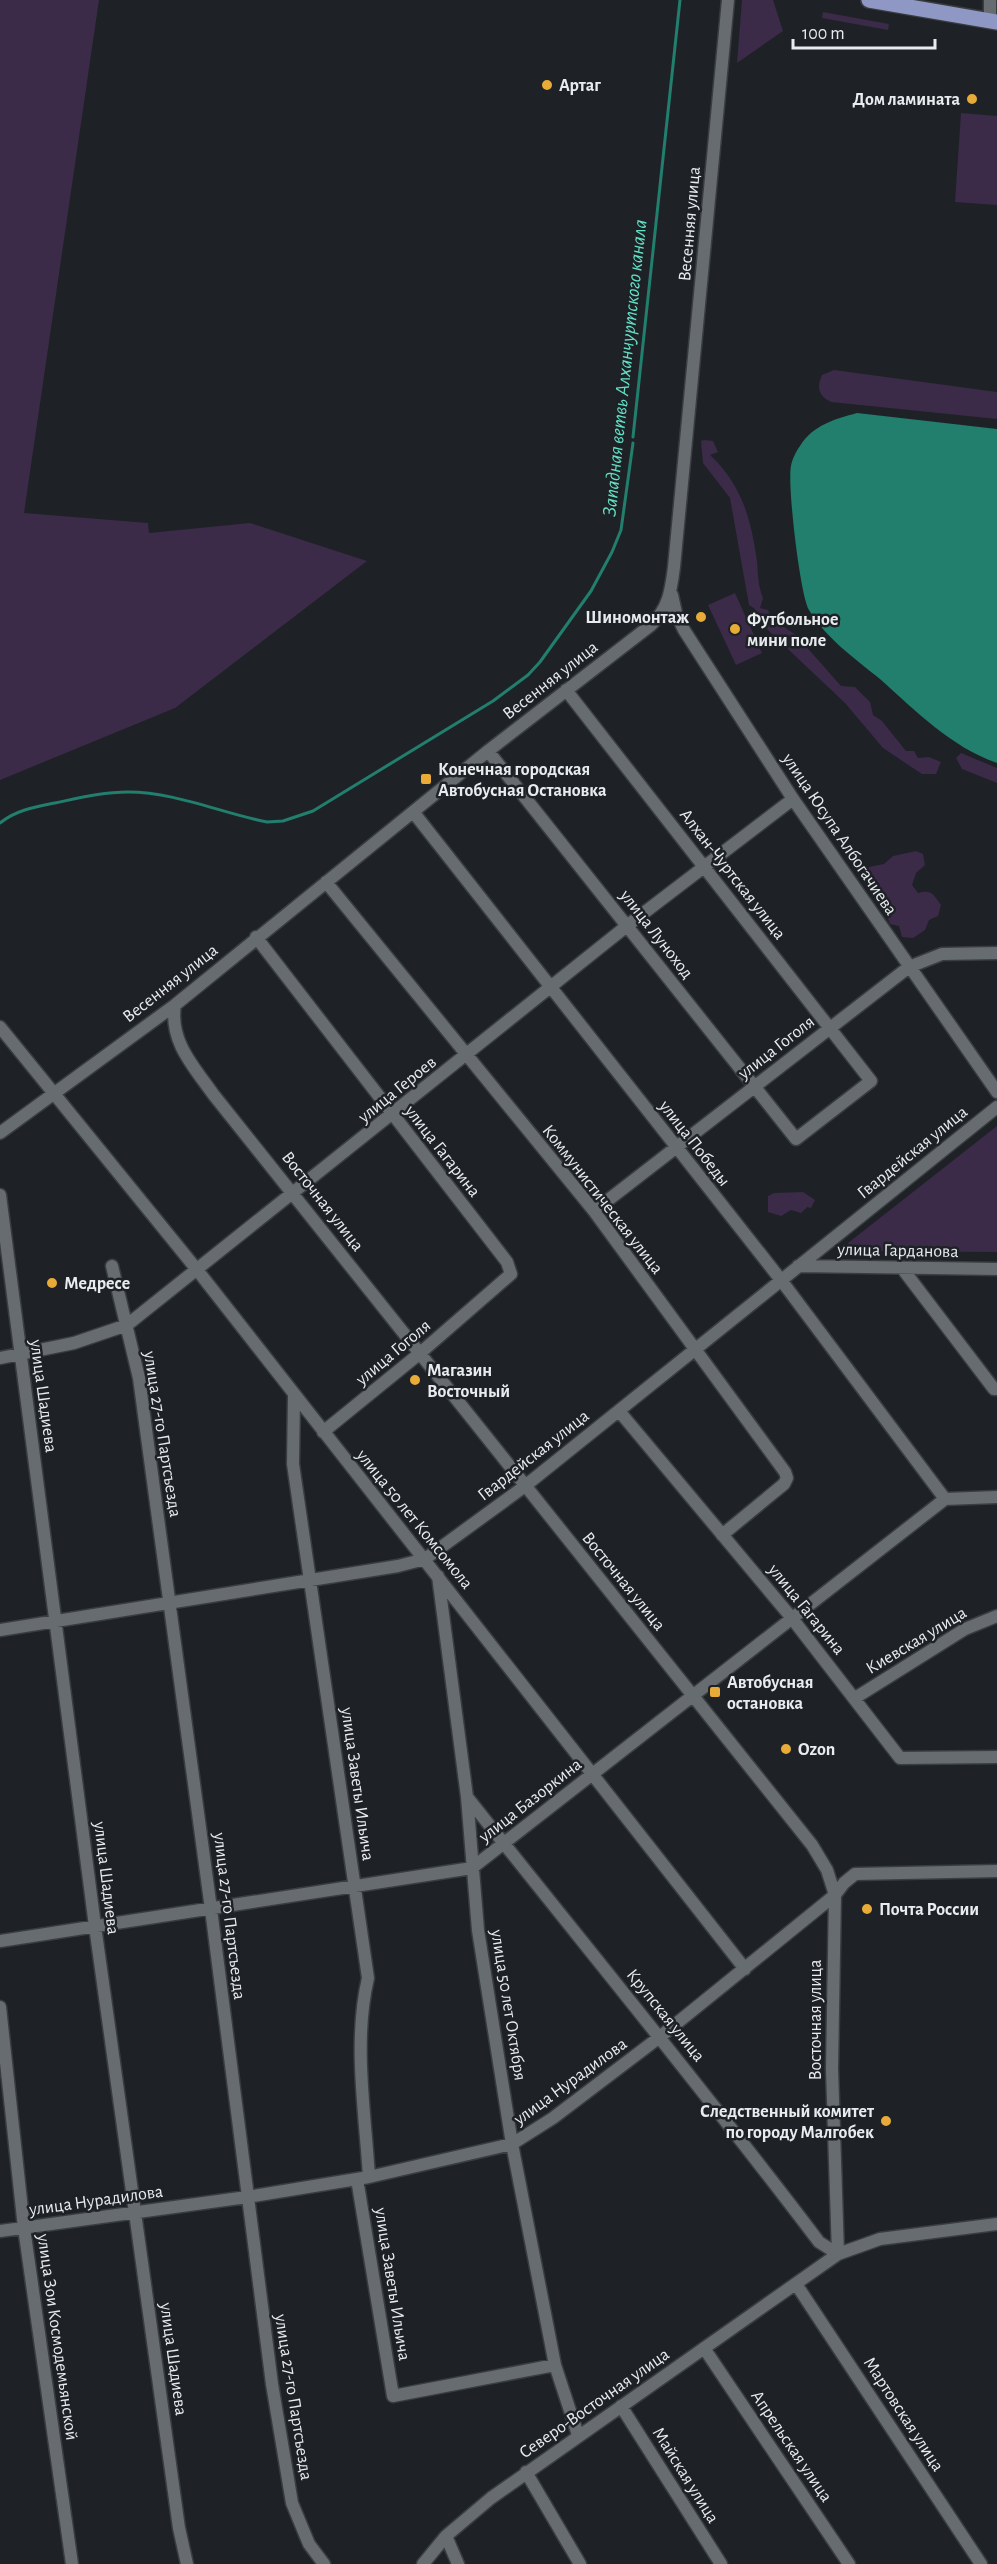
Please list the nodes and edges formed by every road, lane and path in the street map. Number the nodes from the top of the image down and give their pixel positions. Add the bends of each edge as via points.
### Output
1 (728, 0) edge
2 (869, 0) edge
3 (990, 0) edge
4 (994, 21) edge
5 (672, 587) junction
6 (566, 690) junction
7 (488, 751) junction
8 (793, 799) junction
9 (414, 813) junction
10 (705, 868) junction
11 (326, 882) junction
12 (628, 926) junction
13 (256, 937) junction
14 (997, 953) edge
15 (909, 967) junction
16 (550, 988) junction
17 (175, 1005) junction
18 (0, 1027) edge
19 (830, 1028) junction
20 (466, 1055) junction
21 (754, 1088) junction
22 (997, 1092) edge
23 (53, 1094) junction
24 (997, 1107) edge
25 (393, 1115) junction
26 (0, 1133) edge
27 (796, 1139) joint
28 (676, 1148) junction
29 (295, 1194) junction
30 (0, 1195) edge
31 (594, 1211) junction
32 (112, 1266) dead end
33 (798, 1266) junction
34 (902, 1268) junction
35 (997, 1269) edge
36 (198, 1270) junction
37 (511, 1274) joint
38 (781, 1280) junction
39 (127, 1325) junction
40 (694, 1351) junction
41 (419, 1354) junction
42 (21, 1356) junction
43 (0, 1358) edge
44 (997, 1389) edge
45 (294, 1396) junction
46 (620, 1411) junction
47 (323, 1432) junction
48 (525, 1486) junction
49 (997, 1497) edge
50 (945, 1498) junction
51 (722, 1534) junction
52 (425, 1559) junction
53 (438, 1575) junction
54 (310, 1580) junction
55 (170, 1602) junction
56 (997, 1616) edge
57 (791, 1617) junction
58 (57, 1622) junction
59 (0, 1630) edge
60 (692, 1694) junction
61 (855, 1698) junction
62 (997, 1757) edge
63 (590, 1775) junction
64 (467, 1797) junction
65 (504, 1844) junction
66 (472, 1868) junction
67 (827, 1870) junction
68 (997, 1871) edge
69 (853, 1876) junction
70 (355, 1887) junction
71 (835, 1895) junction
72 (212, 1909) junction
73 (95, 1926) junction
74 (0, 1941) edge
75 (745, 1969) junction
76 (0, 2007) edge
77 (661, 2036) junction
78 (512, 2144) junction
79 (363, 2178) junction
80 (247, 2197) junction
81 (135, 2212) junction
82 (997, 2224) edge
83 (24, 2228) junction
84 (0, 2231) edge
85 (838, 2254) junction
86 (796, 2284) junction
87 (704, 2348) junction
88 (555, 2365) junction
89 (621, 2406) junction
90 (578, 2435) junction
91 (526, 2472) junction
92 (446, 2536) junction
93 (72, 2564) edge
94 (188, 2564) edge
95 (324, 2564) edge
96 (423, 2564) edge
97 (458, 2564) edge
98 (580, 2564) edge
99 (721, 2564) edge
100 (849, 2564) edge
101 (981, 2564) edge

1 - 5 street, Весенняя улица
2 - 4 main road
3 - 4 street
5 - 6 street, Весенняя улица via 658,618
5 - 8 street, улица Юсупа Албогачиева via 674,608 684,630
6 - 7 street, Весенняя улица
6 - 10 street, Алхан-Чуртская улица
7 - 9 street, Весенняя улица
7 - 12 street, улица Луноход
8 - 10 street, улица Героев
8 - 15 street, улица Юсупа Албогачиева
9 - 11 street, Весенняя улица
9 - 16 street, улица Победы
10 - 12 street, улица Героев
10 - 19 street, Алхан-Чуртская улица
11 - 13 street, Весенняя улица
11 - 20 street, Коммунистическая улица
12 - 16 street, улица Героев
12 - 21 street, улица Луноход
13 - 17 street, Весенняя улица
13 - 25 street, улица Гагарина
14 - 15 street, улица Гоголя via 942,954
15 - 19 street, улица Гоголя
15 - 22 street, улица Юсупа Албогачиева
16 - 20 street, улица Героев
16 - 28 street, улица Победы
17 - 23 street, Весенняя улица
17 - 29 street, Восточная улица via 174,1024 185,1054
18 - 23 street, улица 50 лет Комсомола
19 - 21 street, улица Гоголя
19 - 27 street, Алхан-Чуртская улица via 871,1081
20 - 25 street, улица Героев
20 - 31 street, Коммунистическая улица
21 - 27 street, улица Луноход
21 - 28 street, улица Гоголя
23 - 26 street, Весенняя улица
23 - 36 street, улица 50 лет Комсомола
24 - 33 street, Гвардейская улица
25 - 29 street, улица Героев
25 - 37 street, улица Гагарина via 507,1262
28 - 31 street, улица Гоголя
28 - 38 street, улица Победы
29 - 36 street, улица Героев
29 - 41 street, Восточная улица
30 - 42 street, улица Шадиева
31 - 40 street, Коммунистическая улица
32 - 39 street, улица 27-го Партсъезда
33 - 34 street, улица Гарданова
33 - 38 street, Гвардейская улица
34 - 35 street, улица Гарданова
34 - 44 street
36 - 39 street, улица Героев
36 - 45 street, улица 50 лет Комсомола
37 - 41 street, улица Гоголя
38 - 40 street, Гвардейская улица
38 - 50 street, улица Победы
39 - 42 street, улица Героев
39 - 55 street, улица 27-го Партсъезда via 139,1378
40 - 46 street, Гвардейская улица
40 - 51 street, Коммунистическая улица via 787,1478
41 - 47 street, улица Гоголя
41 - 48 street, Восточная улица
42 - 43 street, улица Героев
42 - 58 street, улица Шадиева
45 - 47 street, улица 50 лет Комсомола
45 - 54 street, улица Заветы Ильича via 293,1464
46 - 48 street, Гвардейская улица
46 - 51 street, улица Гагарина
47 - 52 street, улица 50 лет Комсомола
48 - 52 street, Гвардейская улица
48 - 60 street, Восточная улица
49 - 50 street
50 - 57 street, улица Базоркина
51 - 57 street, улица Гагарина
52 - 53 street, улица 50 лет Комсомола
52 - 54 street, Гвардейская улица
53 - 63 street, улица 50 лет Комсомола
53 - 64 street, улица 50 лет Октября
54 - 55 street, Гвардейская улица
54 - 70 street, улица Заветы Ильича
55 - 58 street, Гвардейская улица
55 - 72 street, улица 27-го Партсъезда
56 - 61 street, Киевская улица via 965,1629
57 - 60 street, улица Базоркина
57 - 61 street, улица Гагарина
58 - 59 street, Гвардейская улица
58 - 73 street, улица Шадиева
60 - 63 street, улица Базоркина
60 - 67 street, Восточная улица via 812,1845
61 - 62 street, улица Гагарина via 900,1758
63 - 65 street, улица Базоркина
63 - 75 street, улица 50 лет Комсомола
64 - 65 street, Крупская улица
64 - 66 street, улица 50 лет Октября
65 - 66 street, улица Базоркина
65 - 77 street, Крупская улица
66 - 70 street, улица Базоркина
66 - 78 street, улица 50 лет Октября
67 - 69 street
67 - 71 street, Восточная улица
68 - 69 street via 863,1872
69 - 71 street, улица Нурадилова
70 - 72 street, улица Базоркина
70 - 79 street, улица Заветы Ильича via 368,1978 361,2008 360,2040
71 - 75 street, улица Нурадилова
71 - 85 street, Восточная улица via 831,2052
72 - 73 street, улица Базоркина
72 - 80 street, улица 27-го Партсъезда
73 - 74 street, улица Базоркина
73 - 81 street, улица Шадиева
75 - 77 street, улица Нурадилова
76 - 83 street, улица Зои Космодемьянской
77 - 78 street, улица Нурадилова via 553,2118
77 - 85 street, Крупская улица via 819,2242
78 - 79 street, улица Нурадилова
78 - 88 street, улица 50 лет Октября
79 - 80 street, улица Нурадилова
79 - 88 street, улица Заветы Ильича via 393,2396
80 - 81 street, улица Нурадилова
80 - 95 street, улица 27-го Партсъезда via 292,2503 309,2544
81 - 83 street, улица Нурадилова
81 - 94 street, улица Шадиева via 179,2528
82 - 85 street, Северо-Восточная улица via 880,2239
83 - 84 street, улица Нурадилова
83 - 93 street, улица Зои Космодемьянской
85 - 86 street, Северо-Восточная улица
86 - 87 street, Северо-Восточная улица
86 - 101 street, Мартовская улица
87 - 89 street, Северо-Восточная улица
87 - 100 street, Апрельская улица
88 - 90 street, улица 50 лет Октября
89 - 90 street, Северо-Восточная улица
89 - 99 street, Майская улица
90 - 91 street, Северо-Восточная улица
91 - 92 street, Северо-Восточная улица
91 - 98 street
92 - 96 street, Северо-Восточная улица
92 - 97 street

